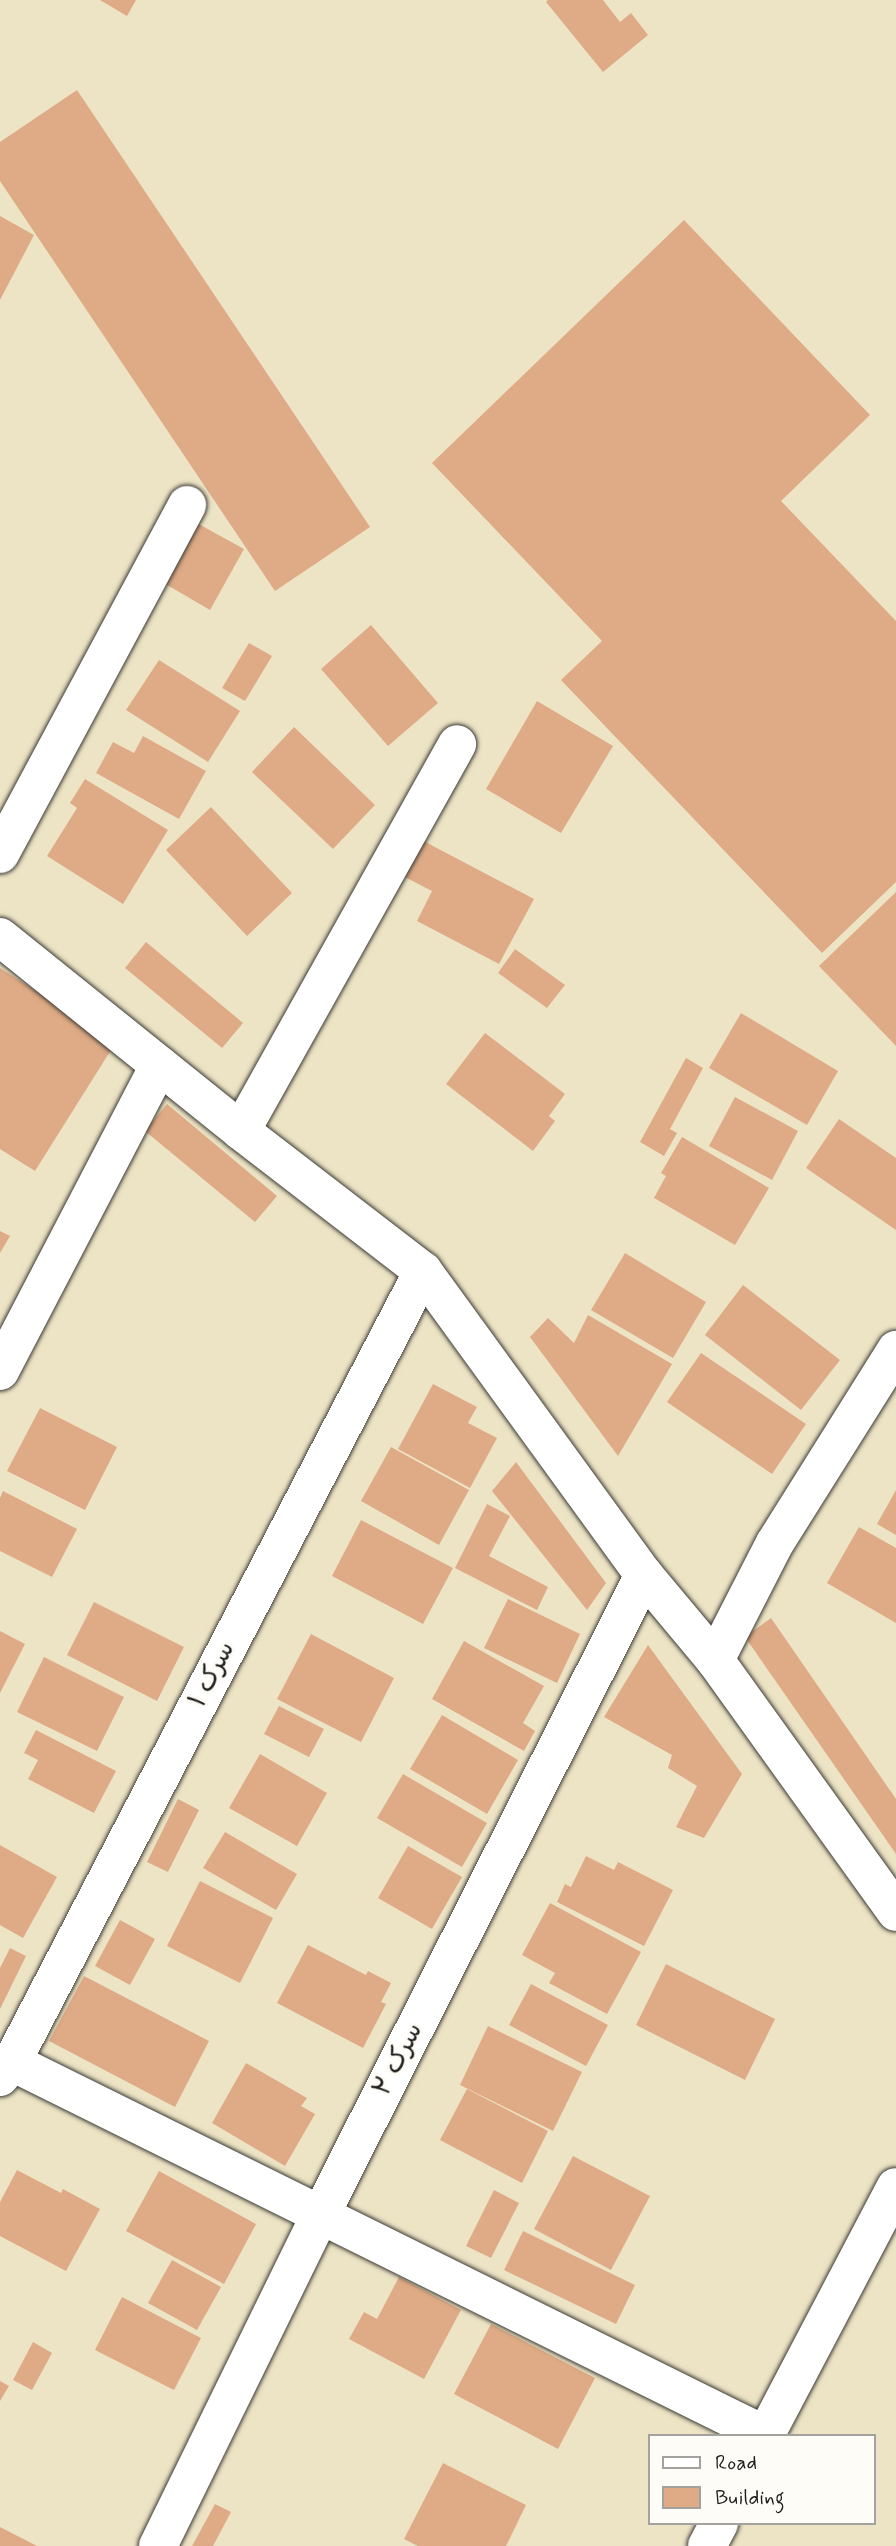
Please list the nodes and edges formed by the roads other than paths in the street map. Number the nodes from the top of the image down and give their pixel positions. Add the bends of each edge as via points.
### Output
1 (187, 505) dead end
2 (457, 744) dead end
3 (0, 854) edge
4 (0, 937) edge
5 (159, 1065) junction
6 (240, 1131) junction
7 (422, 1271) junction
8 (896, 1350) edge
9 (0, 1371) edge
10 (644, 1575) junction
11 (715, 1660) junction
12 (896, 1912) edge
13 (6, 2070) edge
14 (896, 2186) edge
15 (321, 2214) junction
16 (763, 2434) edge
17 (766, 2434) edge
18 (718, 2525) edge
19 (158, 2546) edge
20 (707, 2546) edge

1 - 3 street
2 - 6 street
4 - 5 street
5 - 6 street
5 - 9 street
6 - 7 street
7 - 10 street
7 - 13 street, سرک ۱
8 - 11 street via 775,1543
10 - 11 street
10 - 15 street, سرک ۲
11 - 12 street
13 - 15 street
14 - 17 street
15 - 16 street
15 - 19 street, سرک ۲
18 - 20 street

